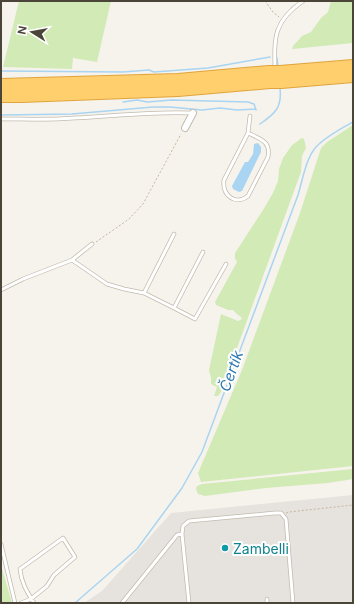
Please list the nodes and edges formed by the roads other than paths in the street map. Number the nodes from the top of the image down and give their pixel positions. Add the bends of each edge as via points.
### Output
1 (303, 1) edge
2 (353, 66) edge
3 (353, 76) edge
4 (275, 79) junction
5 (1, 84) edge
6 (1, 96) edge
7 (193, 113) joint
8 (250, 116) dead end
9 (1, 119) edge
10 (185, 128) road end
11 (248, 133) junction
12 (174, 234) dead end
13 (92, 244) road end
14 (203, 252) dead end
15 (72, 260) junction
16 (226, 264) dead end
17 (1, 290) edge
18 (144, 293) junction
19 (174, 308) junction
20 (182, 534) junction
21 (1, 544) edge
22 (31, 599) junction
23 (16, 603) edge
24 (21, 603) edge
25 (34, 603) edge
26 (122, 603) edge
27 (189, 603) edge
28 (293, 603) edge

1 - 4 lane via 283,19 275,38
2 - 4 highway
3 - 4 highway
4 - 5 highway
4 - 6 highway via 170,91
7 - 9 lane via 170,112 42,120
7 - 10 street
8 - 11 lane
11 - 11 lane via 224,180 226,193 238,200 244,200 248,196 268,157 267,144
12 - 18 lane
13 - 15 lane
14 - 19 lane
15 - 17 lane
15 - 18 lane via 107,284
16 - 19 lane via 195,319
18 - 19 lane
20 - 26 lane via 177,535
20 - 27 lane
20 - 28 lane via 183,526 189,521 276,513 283,515 286,519
21 - 23 lane
22 - 22 lane via 75,557 63,538 20,569 21,581
22 - 24 lane
22 - 25 lane

